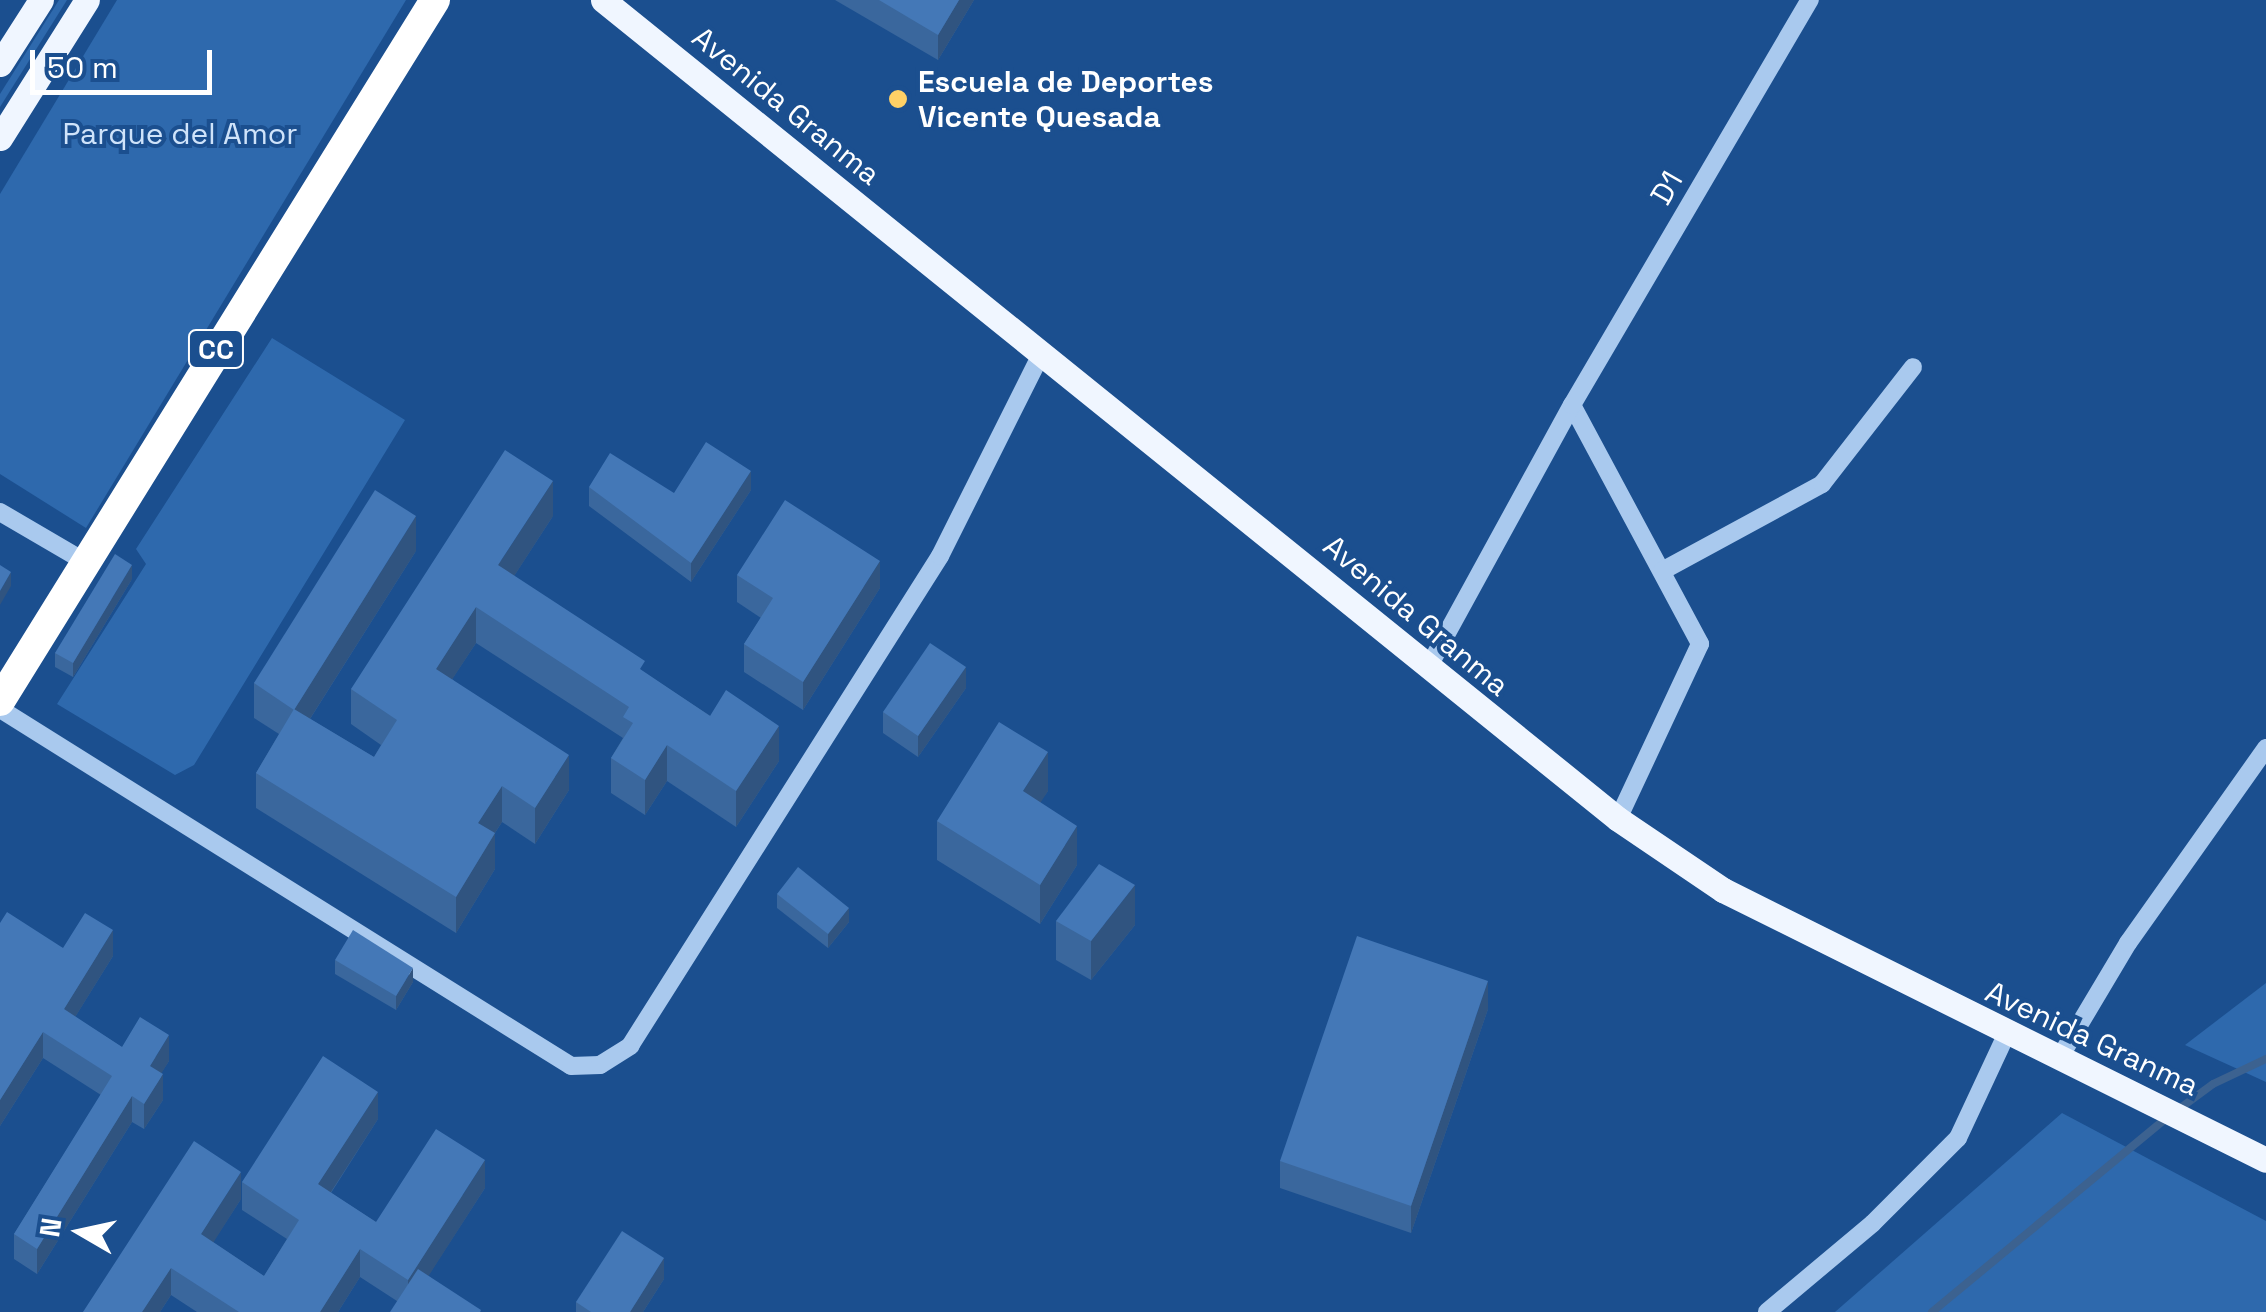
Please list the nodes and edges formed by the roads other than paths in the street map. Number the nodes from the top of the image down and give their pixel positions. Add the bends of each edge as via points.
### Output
1 (41, 0) edge
2 (86, 0) edge
3 (435, 0) edge
4 (603, 0) edge
5 (1810, 0) edge
6 (0, 64) edge
7 (0, 138) edge
8 (1042, 352) junction
9 (1913, 368) dead end
10 (1572, 405) junction
11 (0, 512) edge
12 (84, 561) junction
13 (1662, 571) junction
14 (1429, 666) junction
15 (0, 700) edge
16 (0, 709) edge
17 (2266, 748) edge
18 (1618, 819) junction
19 (2006, 1036) junction
20 (2060, 1057) junction
21 (2266, 1160) edge
22 (1767, 1312) edge

1 - 6 main road
2 - 7 main road
3 - 12 highway, CC
4 - 8 main road, Avenida Granma
5 - 10 street, D1
8 - 14 main road, Avenida Granma
8 - 16 street via 940,556 630,1046 600,1065 571,1066
9 - 13 street via 1822,484
10 - 13 street
10 - 14 street, D1
11 - 12 street
12 - 15 highway, CC
13 - 18 street via 1700,644
14 - 18 main road, Avenida Granma
17 - 20 street via 2128,942
18 - 19 main road, Avenida Granma via 1723,890
19 - 20 main road, Avenida Granma
19 - 22 street via 1958,1138 1873,1224
20 - 21 main road, Avenida Granma

